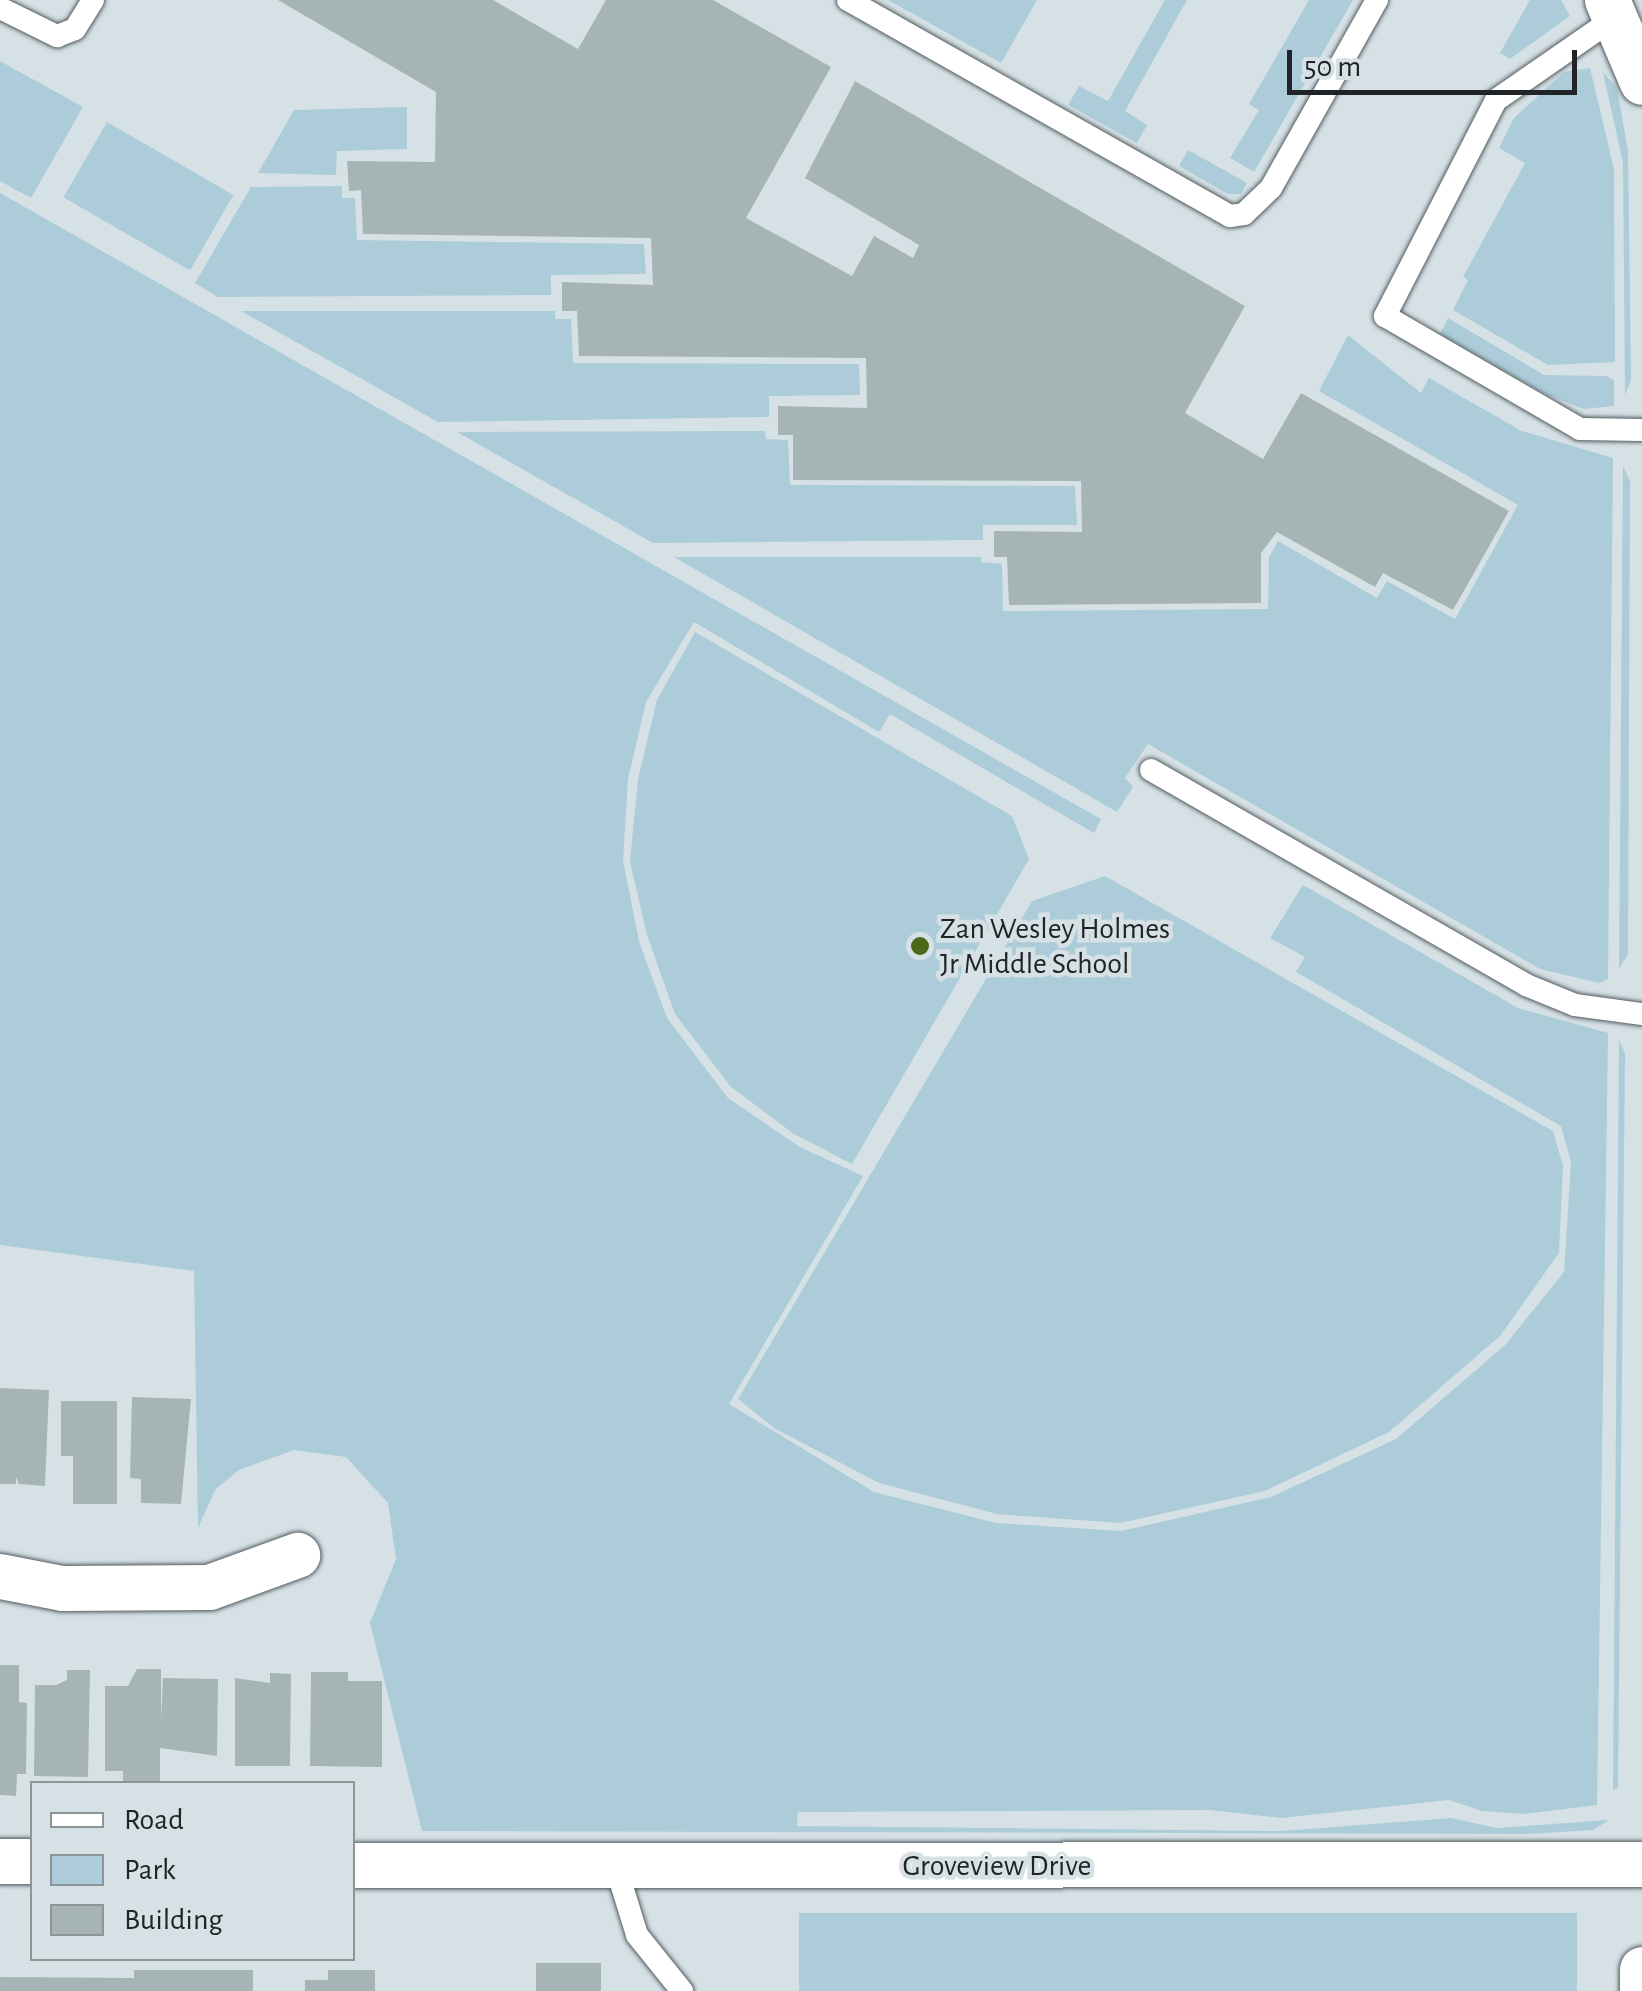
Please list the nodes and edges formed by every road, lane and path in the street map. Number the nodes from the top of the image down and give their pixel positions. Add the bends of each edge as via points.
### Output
1 (93, 0) edge
2 (848, 0) edge
3 (1378, 0) edge
4 (0, 8) edge
5 (1611, 8) edge
6 (1642, 82) edge
7 (1642, 430) edge
8 (1151, 770) dead end
9 (1642, 1014) edge
10 (297, 1556) dead end
11 (0, 1576) edge
12 (0, 1861) edge
13 (30, 1862) edge
14 (1642, 1864) edge
15 (355, 1865) edge
16 (616, 1867) junction
17 (1642, 1969) edge
18 (682, 1991) edge
19 (1642, 1991) edge

1 - 4 lane via 75,29 57,36
2 - 3 lane via 1230,216 1244,214 1271,188
5 - 6 street
5 - 7 lane via 1496,100 1386,316 1580,430
8 - 9 lane via 1526,985 1576,1005
10 - 11 street via 208,1587 62,1588
12 - 13 street
14 - 16 street, Groveview Drive
15 - 16 street, Groveview Drive
16 - 18 lane via 637,1935
17 - 19 street

